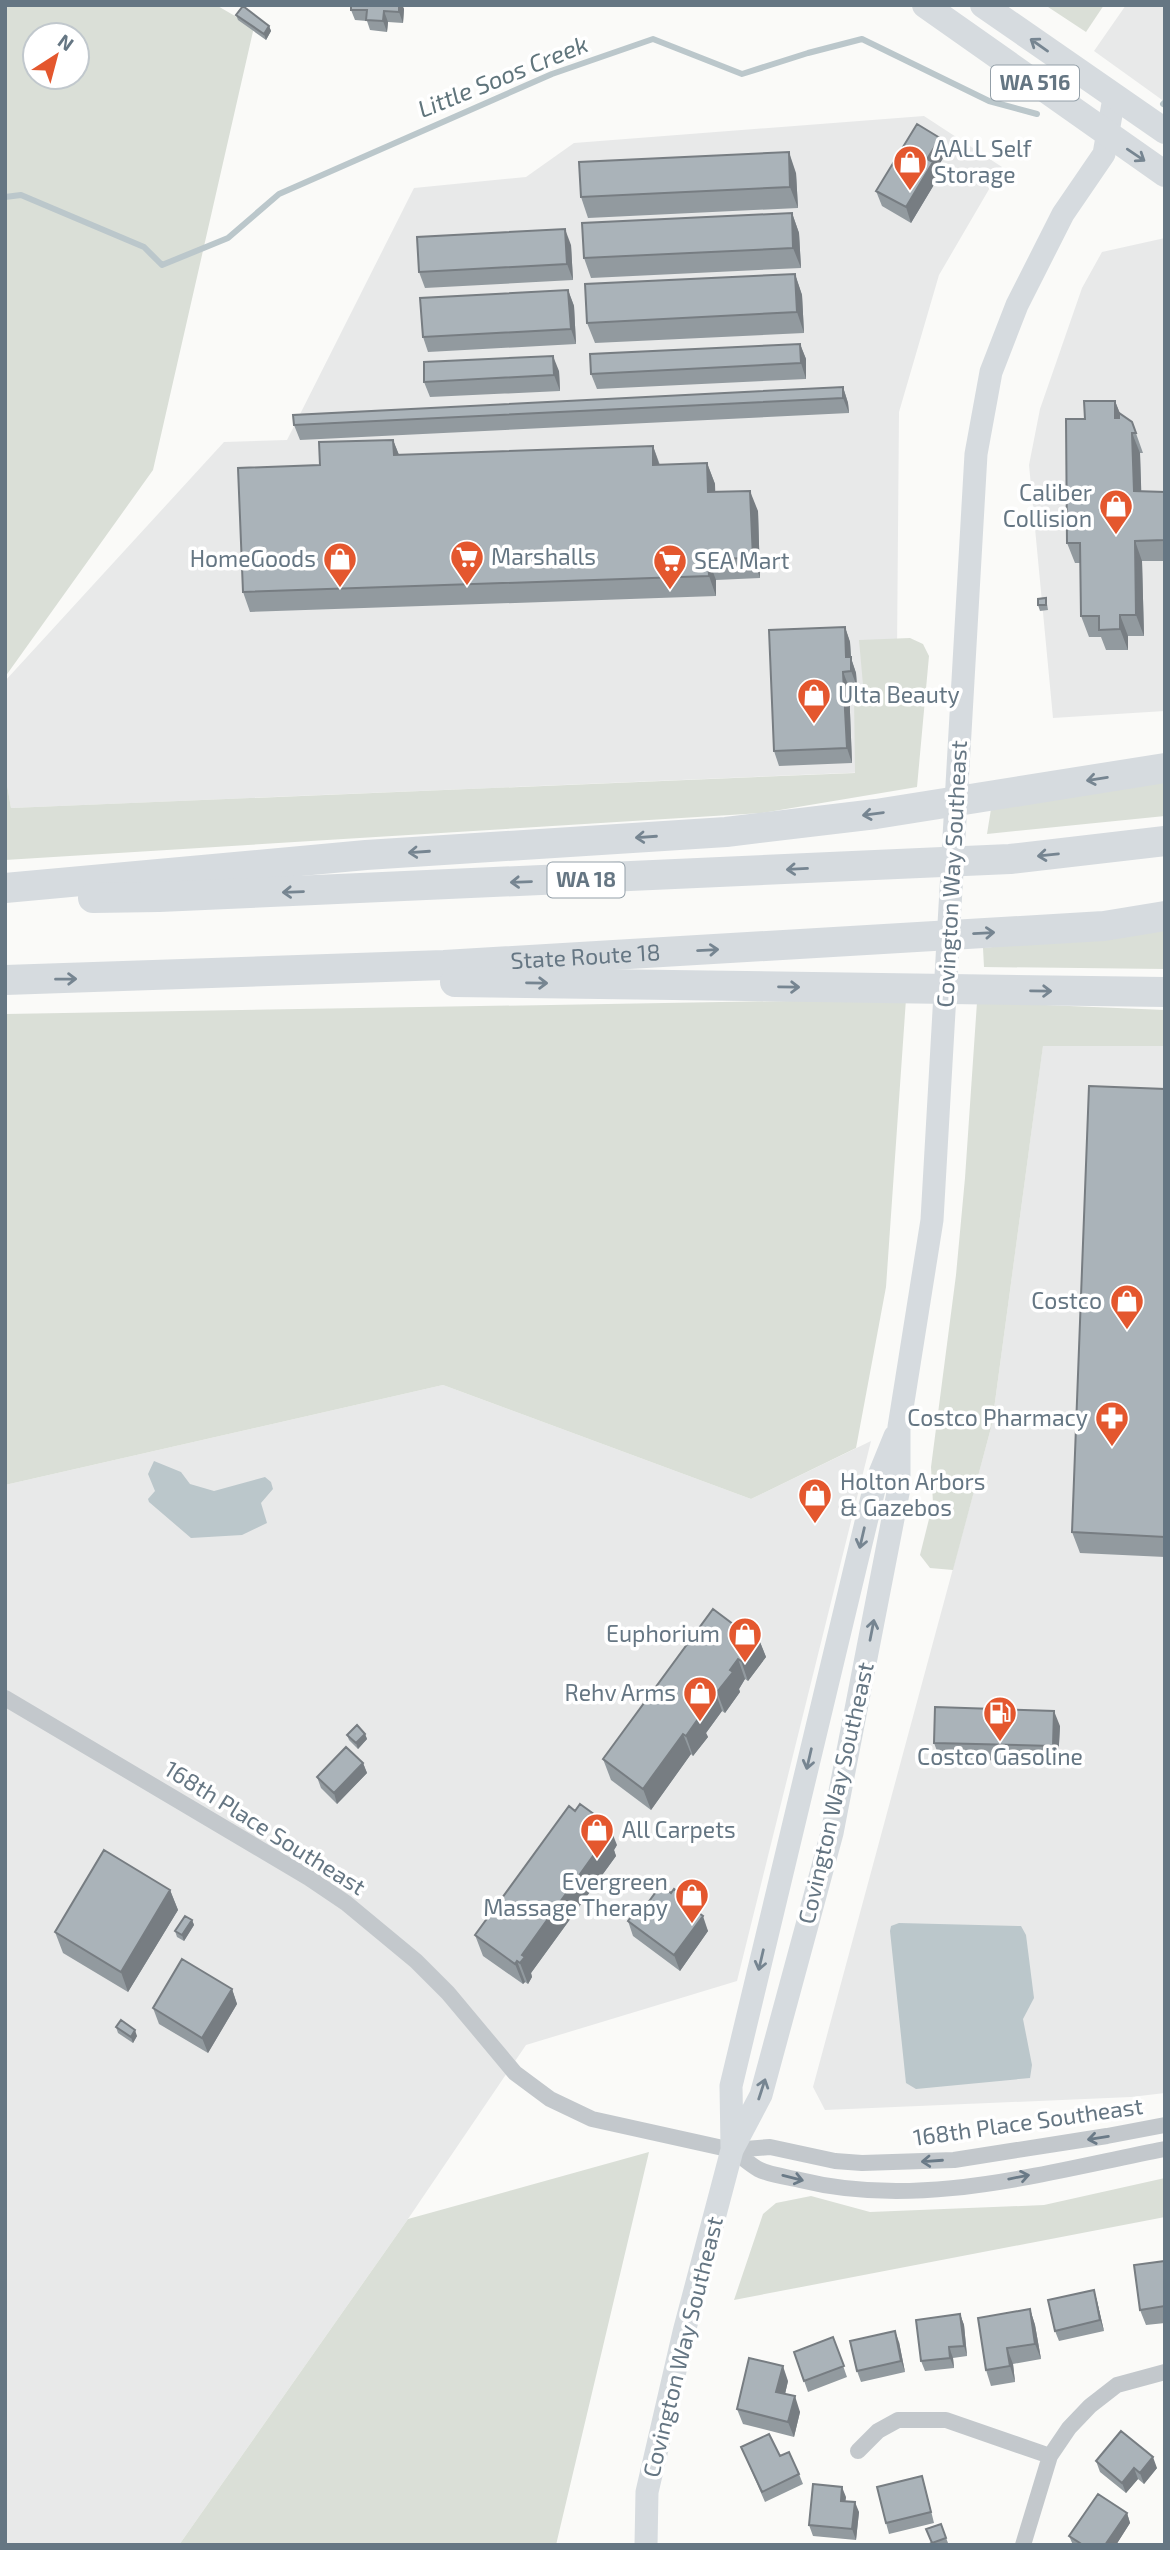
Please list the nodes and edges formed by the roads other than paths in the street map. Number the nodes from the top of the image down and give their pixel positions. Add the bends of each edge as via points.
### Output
1 (925, 5) edge
2 (983, 5) edge
3 (1115, 98) junction
4 (1165, 131) edge
5 (1108, 135) junction
6 (1165, 174) edge
7 (1165, 768) edge
8 (1165, 841) edge
9 (5, 888) edge
10 (5, 899) edge
11 (1165, 916) edge
12 (126, 978) junction
13 (5, 980) edge
14 (1165, 992) edge
15 (899, 1427) junction
16 (826, 1690) junction
17 (5, 1698) edge
18 (832, 1833) junction
19 (1165, 2125) edge
20 (1165, 2149) edge
21 (732, 2150) junction
22 (1165, 2372) edge
23 (858, 2451) dead end
24 (1050, 2456) junction
25 (646, 2545) edge
26 (1023, 2545) edge

1 - 5 main road, WA 516
3 -> 2 main road, WA 516
3 - 4 main road, WA 516
3 - 5 street, Covington Way Southeast
5 -> 6 main road, WA 516
5 - 15 street, Covington Way Southeast via 1104,154 1063,214 1017,305 991,373 976,454 932,1220
7 -> 9 highway via 889,812 726,832 366,855
8 -> 10 highway, WA 18 via 1010,859 200,896
12 -> 11 highway, State Route 18 via 458,964 1091,927
13 -> 12 highway, State Route 18
12 -> 14 highway
15 -> 16 street, Covington Way Southeast via 875,1485
18 -> 15 street, Covington Way Southeast via 899,1488
16 - 18 street via 835,1690 845,1699 831,1768
16 -> 21 street, Covington Way Southeast via 731,2086
17 - 21 street, 168th Place Southeast via 346,1903 415,1961 508,2066 550,2099 593,2119
21 -> 18 street, Covington Way Southeast via 761,2095
19 -> 21 street, 168th Place Southeast via 954,2160 835,2161 770,2147
21 -> 20 street, 168th Place Southeast via 760,2170 817,2184 893,2191 968,2187
21 - 25 street, Covington Way Southeast via 647,2492
22 - 24 street via 1117,2385 1069,2428
23 - 24 street via 878,2431 898,2420 946,2420
24 - 26 street

